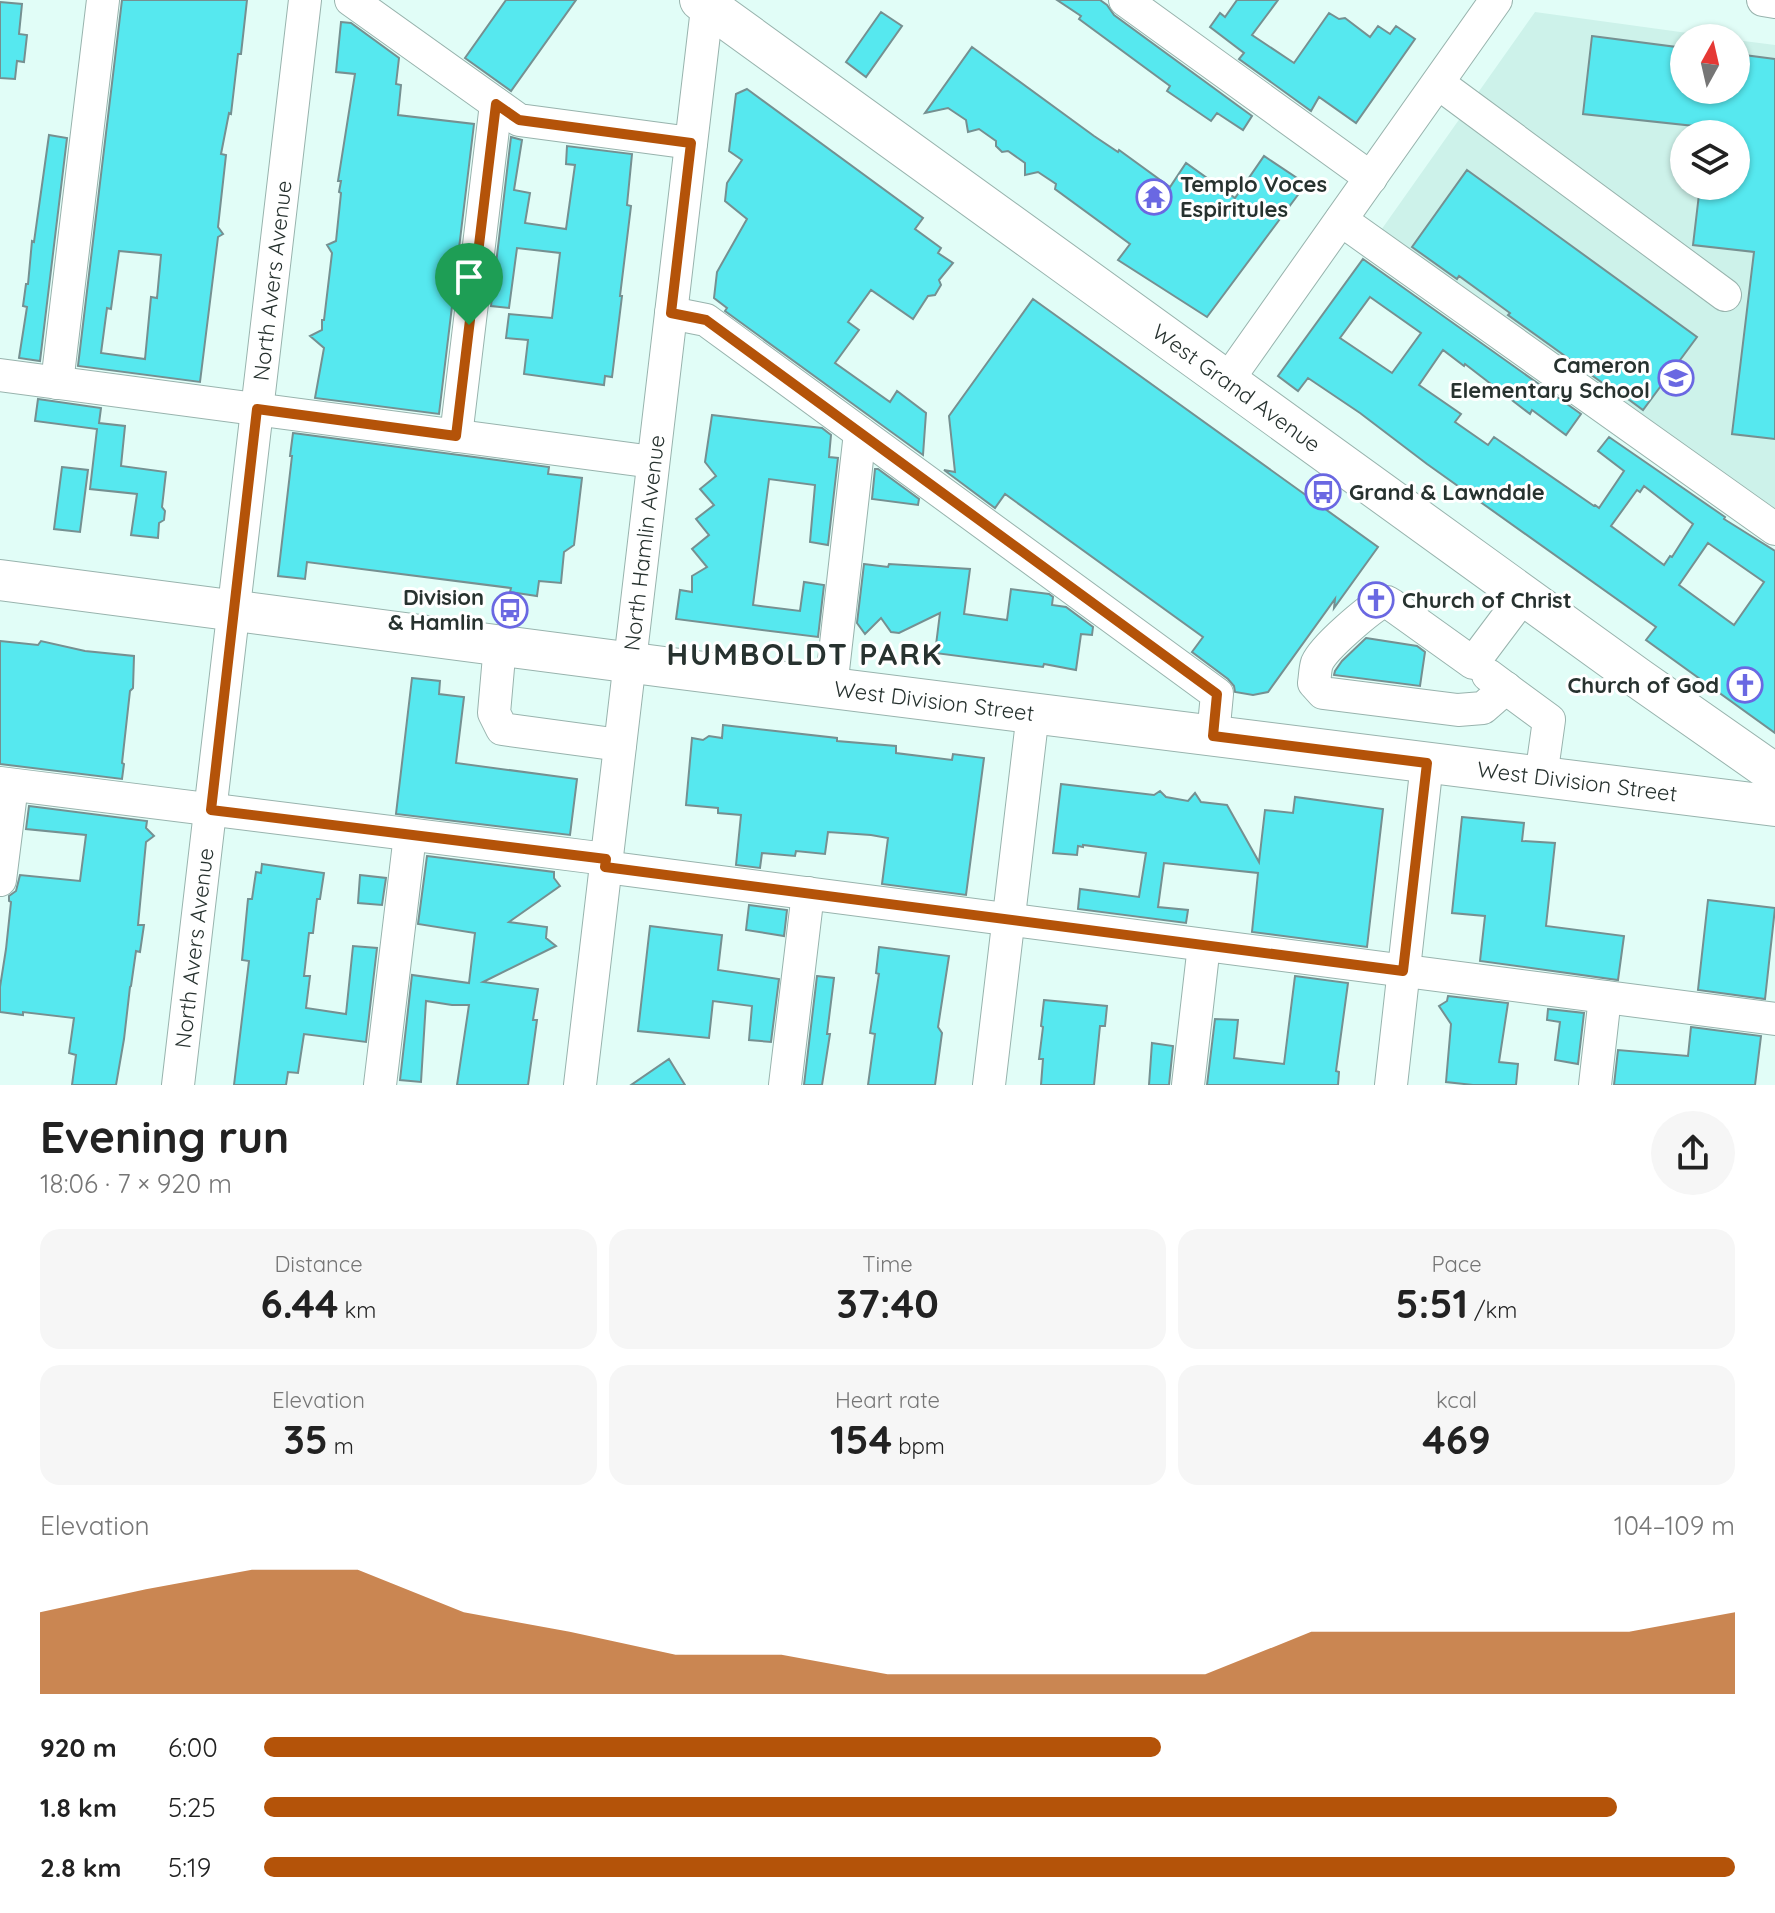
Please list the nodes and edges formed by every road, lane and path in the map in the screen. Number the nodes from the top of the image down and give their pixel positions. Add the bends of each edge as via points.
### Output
1 (103, 0) edge
2 (305, 0) edge
3 (351, 0) edge
4 (1125, 0) edge
5 (1496, 0) edge
6 (1763, 0) edge
7 (705, 2) edge
8 (1775, 2) edge
9 (1438, 83) junction
10 (496, 104) junction
11 (691, 143) junction
12 (1371, 178) junction
13 (1341, 220) junction
14 (1725, 295) dead end
15 (671, 313) junction
16 (0, 375) edge
17 (1227, 381) junction
18 (57, 383) junction
19 (257, 409) junction
20 (860, 433) junction
21 (456, 436) junction
22 (653, 462) junction
23 (1775, 529) edge
24 (0, 580) edge
25 (1524, 595) junction
26 (234, 610) junction
27 (500, 645) junction
28 (630, 662) junction
29 (1473, 663) junction
30 (831, 688) junction
31 (1506, 688) junction
32 (1033, 713) junction
33 (1213, 736) junction
34 (620, 745) junction
35 (1427, 763) junction
36 (1775, 774) edge
37 (1541, 777) junction
38 (6, 784) edge
39 (1775, 806) edge
40 (211, 810) junction
41 (410, 835) junction
42 (606, 863) junction
43 (0, 880) edge
44 (808, 893) junction
45 (1009, 920) junction
46 (1204, 945) junction
47 (1403, 971) junction
48 (1605, 997) junction
49 (1775, 1019) edge
50 (178, 1085) edge
51 (380, 1085) edge
52 (580, 1085) edge
53 (785, 1085) edge
54 (989, 1085) edge
55 (1188, 1085) edge
56 (1391, 1085) edge
57 (1595, 1085) edge

1 - 18 street
2 - 19 street, North Avers Avenue
3 - 10 street
4 - 12 street
5 - 9 street
6 - 8 street
7 - 11 street, North Hamlin Avenue
7 - 17 main road, West Grand Avenue
9 - 12 street
9 - 14 street
10 - 11 street via 519,120
10 - 21 street
11 - 15 street, North Hamlin Avenue
12 - 13 street
13 - 17 street
13 - 23 street
15 - 20 street via 706,320
15 - 22 street, North Hamlin Avenue
16 - 18 street
17 - 25 main road, West Grand Avenue
18 - 19 street
19 - 21 street
19 - 26 street, North Avers Avenue
20 - 30 street
20 - 33 street via 1217,694
21 - 22 street
22 - 28 street, North Hamlin Avenue
24 - 26 main road, West Division Street
25 - 29 street
25 - 36 main road, West Grand Avenue
26 - 27 main road, West Division Street
26 - 40 street, North Avers Avenue
27 - 28 main road, West Division Street
27 - 34 street via 494,713 502,729
28 - 30 main road, West Division Street
28 - 34 street, North Hamlin Avenue
29 - 31 street
29 - 31 street via 1382,602 1317,663 1314,683 1323,693 1458,710 1483,708
30 - 32 main road, West Division Street
31 - 37 street via 1549,720
32 - 33 main road, West Division Street
32 - 45 street
33 - 35 main road, West Division Street
34 - 42 street, North Hamlin Avenue
35 - 37 main road, West Division Street
35 - 47 street
37 - 39 main road, West Division Street
38 - 40 street
38 - 43 street
40 - 41 street
40 - 50 street, North Avers Avenue
41 - 42 street
41 - 51 street
42 - 44 street
42 - 52 street, North Hamlin Avenue
44 - 45 street
44 - 53 street
45 - 46 street
45 - 54 street
46 - 47 street
46 - 55 street
47 - 48 street
47 - 56 street
48 - 49 street
48 - 57 street

